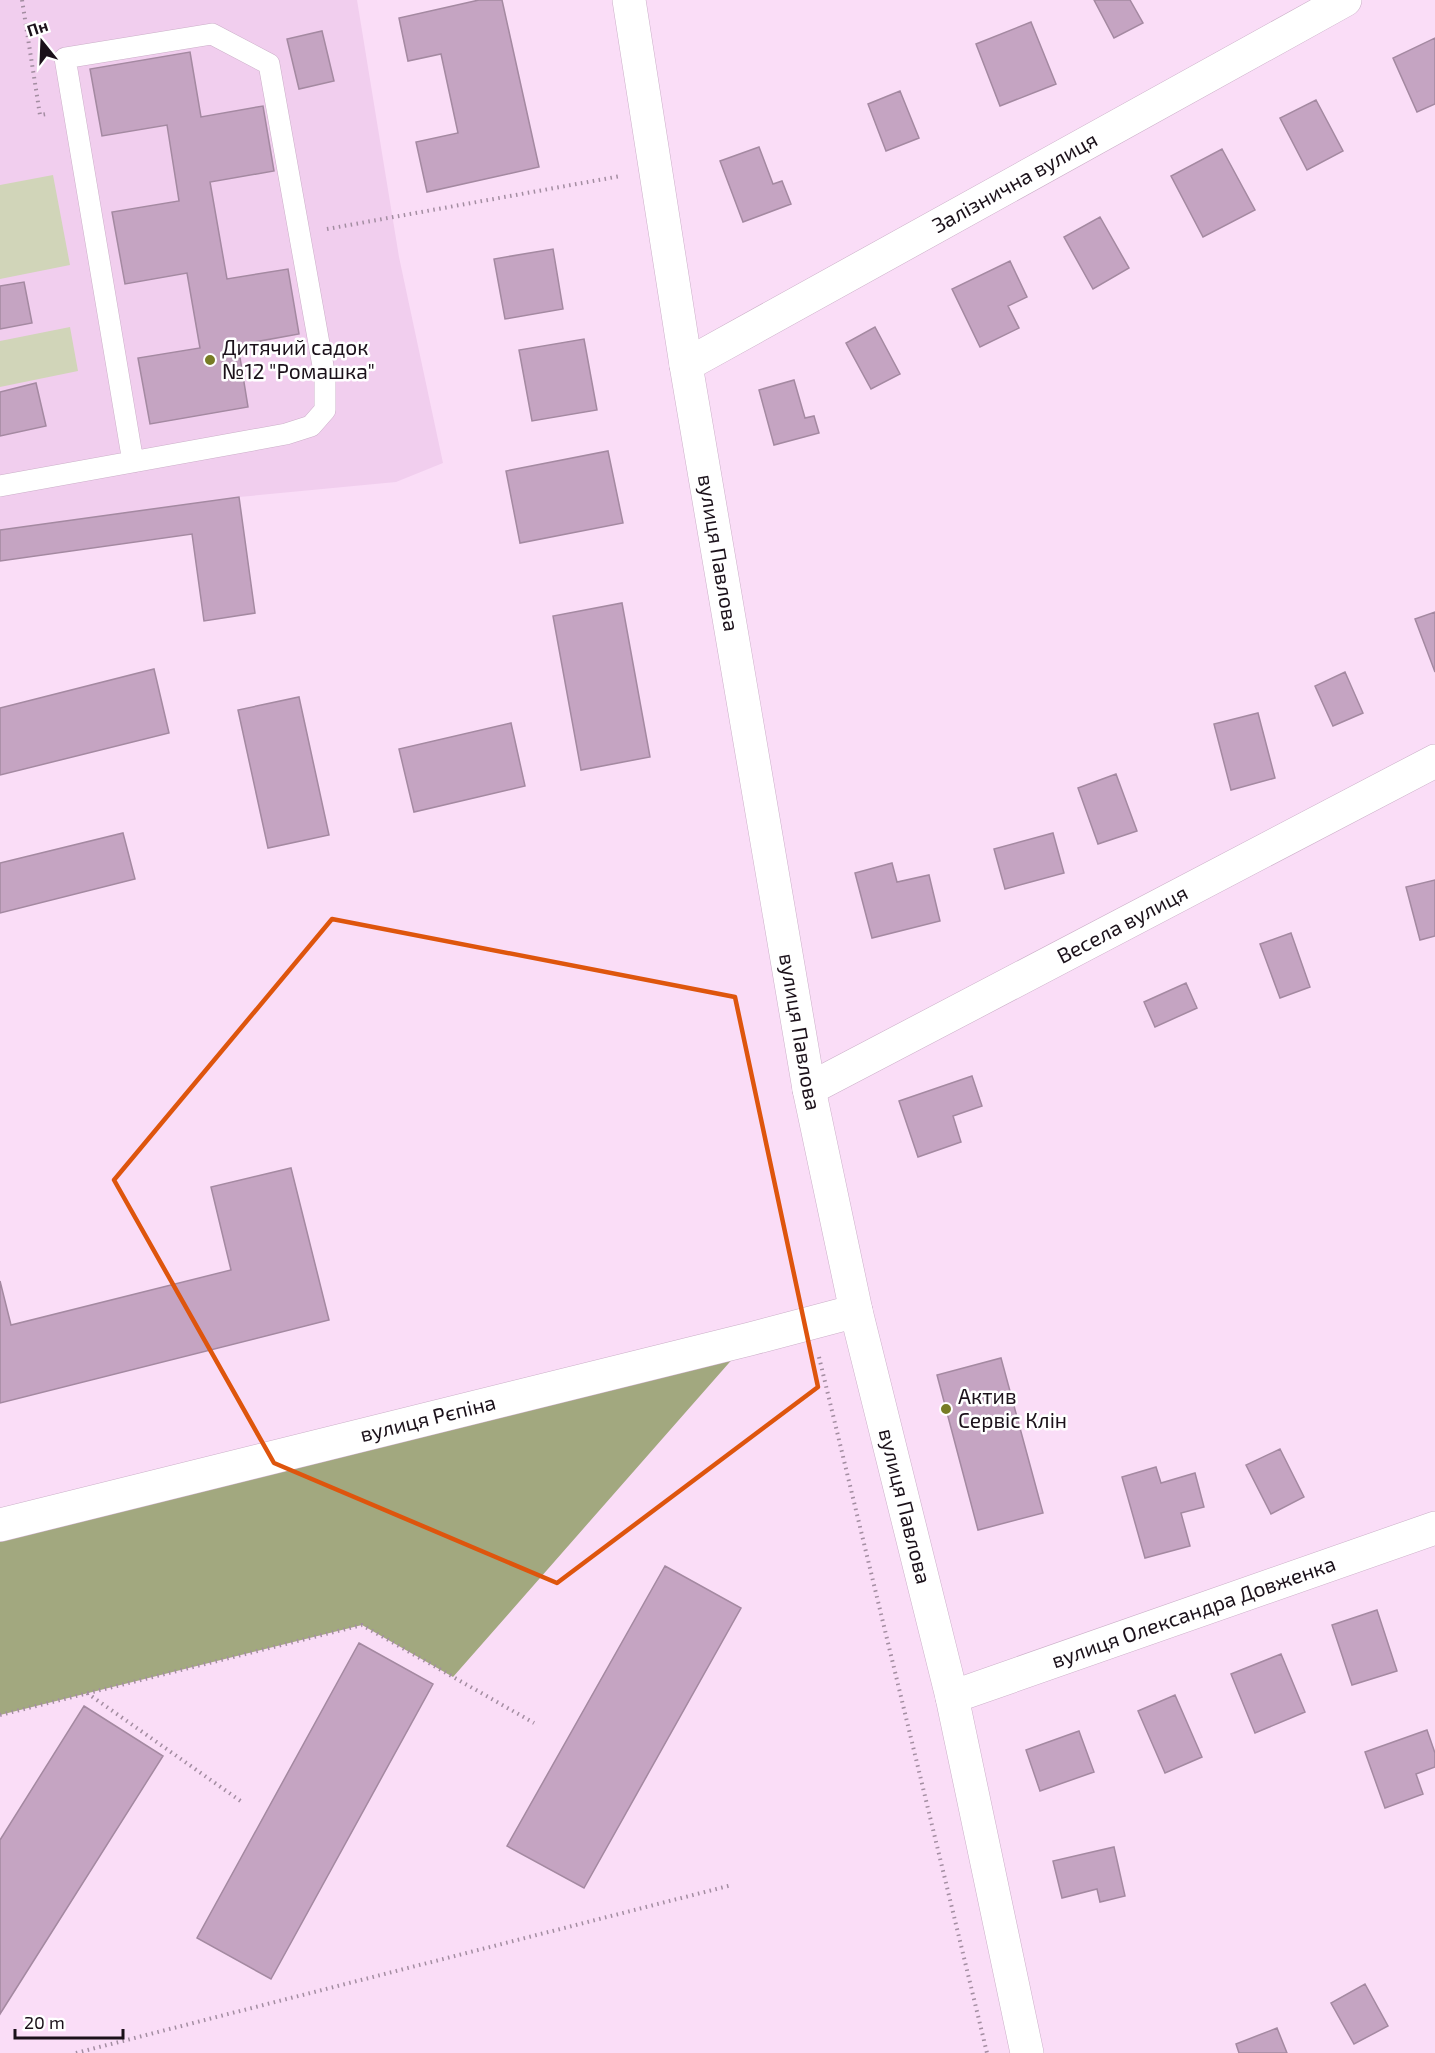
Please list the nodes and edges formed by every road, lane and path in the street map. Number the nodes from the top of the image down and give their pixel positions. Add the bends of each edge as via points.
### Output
1 (629, 0) edge
2 (1345, 0) edge
3 (657, 169) junction
4 (300, 233) junction
5 (686, 365) junction
6 (133, 462) junction
7 (0, 486) edge
8 (1435, 761) edge
9 (809, 1089) junction
10 (855, 1311) junction
11 (811, 1323) junction
12 (0, 1525) edge
13 (1432, 1539) edge
14 (87, 1693) junction
15 (952, 1697) junction
16 (0, 1715) edge
17 (534, 1723) dead end
18 (242, 1802) dead end
19 (732, 1885) dead end
20 (76, 2053) edge
21 (987, 2053) edge
22 (1027, 2053) edge

1 - 3 street, вулиця Павлова
2 - 5 street, Залізнична вулиця
3 - 4 path
3 - 5 street, вулиця Павлова
4 - 6 lane via 325,377 324,410 311,426 286,434
4 - 6 lane via 270,63 212,34 64,58
5 - 9 street, вулиця Павлова
6 - 7 lane
8 - 9 street, Весела вулиця
9 - 10 street, вулиця Павлова
10 - 11 street, вулиця Рєпіна
10 - 15 street, вулиця Павлова
11 - 12 street, вулиця Рєпіна
11 - 21 path
13 - 15 street, вулиця Олександра Довженка
14 - 16 path
14 - 17 path via 362,1625
14 - 18 path
15 - 22 street, вулиця Павлова
19 - 20 path

